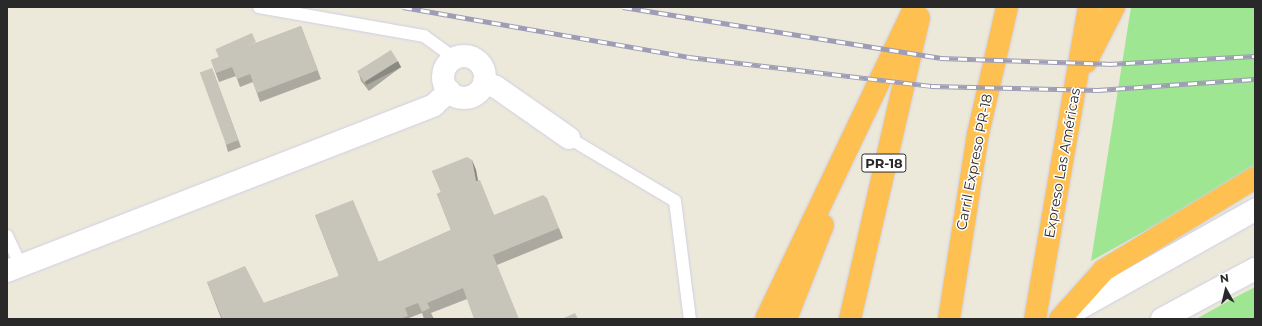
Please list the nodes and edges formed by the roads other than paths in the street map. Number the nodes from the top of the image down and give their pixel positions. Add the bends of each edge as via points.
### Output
1 (259, 7) edge
2 (915, 7) edge
3 (922, 7) edge
4 (1007, 7) edge
5 (1089, 7) edge
6 (1114, 7) edge
7 (454, 58) junction
8 (484, 82) junction
9 (1076, 82) junction
10 (449, 91) junction
11 (869, 98) junction
12 (569, 138) joint
13 (1255, 178) edge
14 (1255, 210) edge
15 (7, 236) edge
16 (14, 269) edge
17 (1255, 269) edge
18 (690, 319) edge
19 (766, 319) edge
20 (786, 319) edge
21 (850, 319) edge
22 (949, 319) edge
23 (1035, 319) edge
24 (1060, 319) edge
25 (1162, 319) edge

1 - 7 lane via 424,36
2 - 11 highway
3 - 21 highway, PR-18
4 - 22 highway, Carril Expreso PR-18 via 978,134
5 - 9 highway, Expreso Las Américas
6 - 9 highway
7 - 8 street via 468,56 475,59 484,72
7 - 10 street via 443,72
8 - 10 street via 476,94 468,97
8 - 12 street via 496,87
9 - 23 highway, Expreso Las Américas
10 - 16 street via 434,105
11 - 19 highway
11 - 20 highway via 798,296
12 - 18 lane via 675,201
13 - 24 highway via 1104,270
14 - 24 street
15 - 16 lane
17 - 25 street

